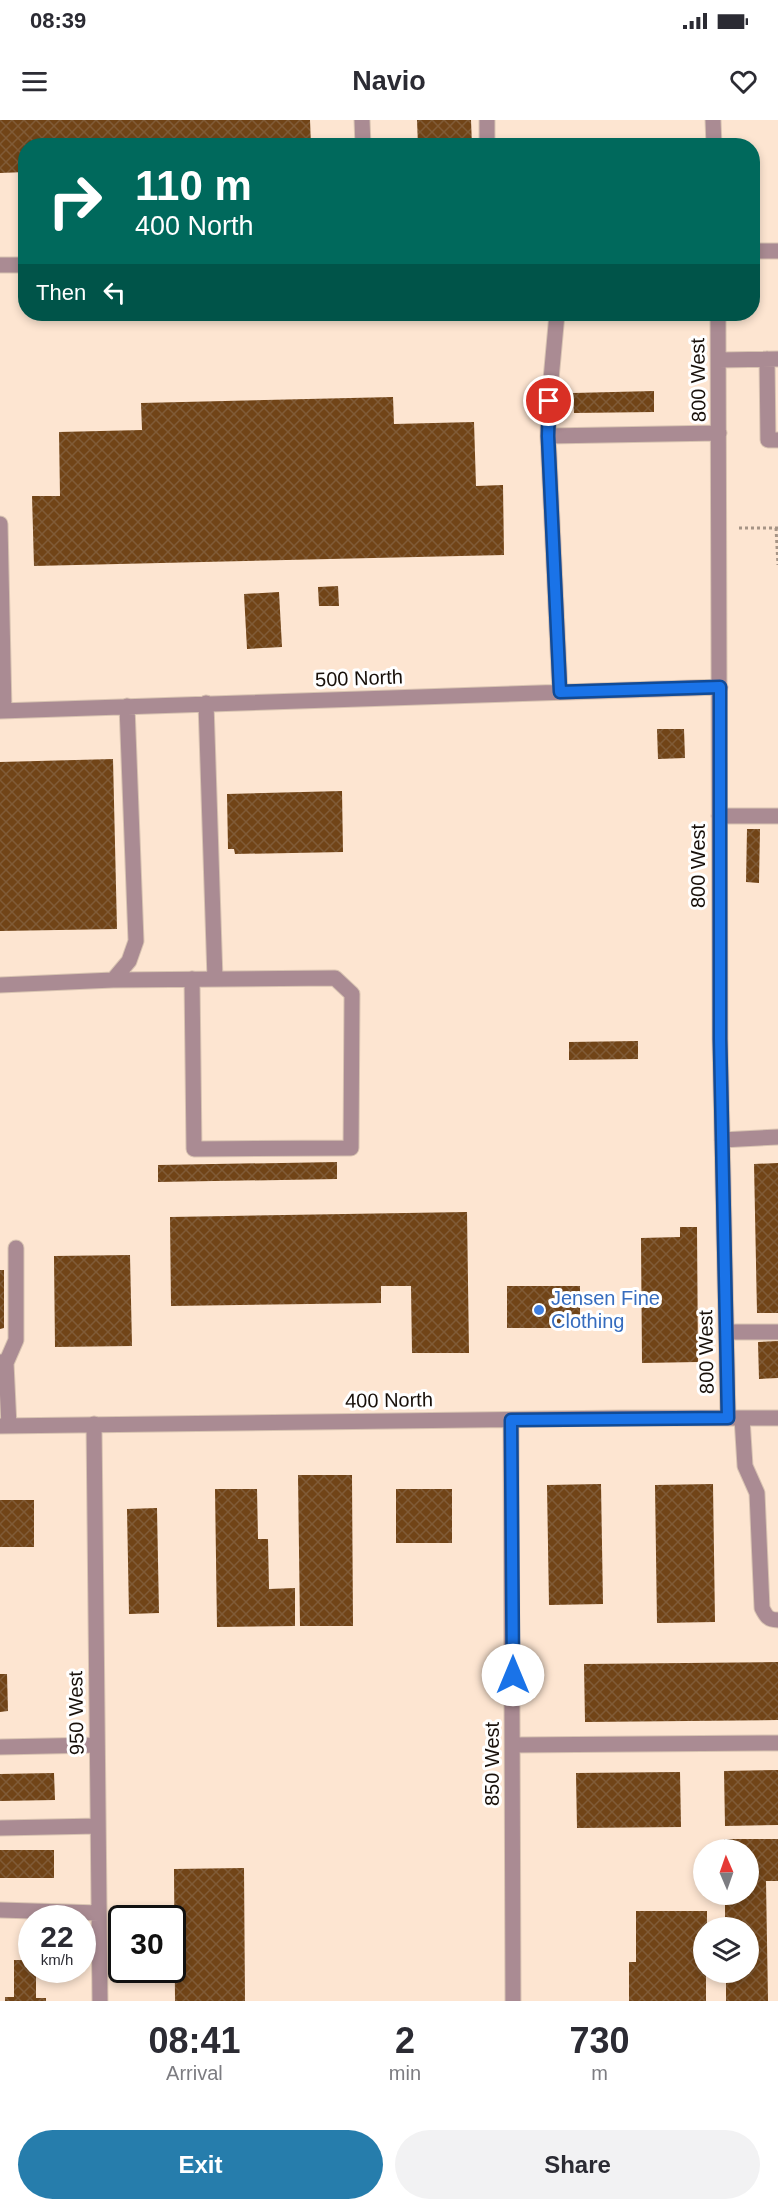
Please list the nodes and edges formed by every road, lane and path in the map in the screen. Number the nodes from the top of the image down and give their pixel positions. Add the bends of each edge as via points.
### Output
1 (362, 120) edge
2 (487, 120) edge
3 (713, 120) edge
4 (363, 138) edge
5 (487, 138) edge
6 (714, 138) edge
7 (760, 251) edge
8 (778, 251) edge
9 (0, 265) edge
10 (18, 265) edge
11 (556, 321) edge
12 (718, 321) edge
13 (773, 359) edge
14 (719, 360) junction
15 (719, 433) junction
16 (548, 436) junction
17 (778, 440) edge
18 (0, 524) edge
19 (739, 528) dead end
20 (777, 528) edge
21 (778, 566) edge
22 (720, 687) junction
23 (560, 692) junction
24 (206, 703) junction
25 (127, 706) junction
26 (2, 710) edge
27 (719, 816) junction
28 (778, 816) edge
29 (215, 979) junction
30 (113, 980) junction
31 (192, 980) junction
32 (0, 985) edge
33 (778, 1137) edge
34 (722, 1140) junction
35 (16, 1248) dead end
36 (726, 1332) junction
37 (778, 1332) edge
38 (3, 1362) edge
39 (735, 1418) junction
40 (778, 1418) edge
41 (511, 1420) junction
42 (94, 1424) junction
43 (5, 1426) edge
44 (778, 1620) edge
45 (778, 1743) edge
46 (514, 1744) junction
47 (97, 1745) junction
48 (0, 1747) edge
49 (98, 1826) junction
50 (0, 1828) edge
51 (0, 1910) edge
52 (99, 1912) junction
53 (100, 2001) edge
54 (513, 2001) edge

1 - 4 street
2 - 5 street
3 - 6 street
7 - 8 street
9 - 10 street
11 - 16 street
12 - 14 street, 800 West
13 - 14 street
13 - 17 street via 768,440
14 - 15 street, 800 West
15 - 16 street
15 - 22 street, 800 West
16 - 23 street
18 - 26 street
19 - 20 path
20 - 21 path
22 - 23 street, 500 North
22 - 27 street, 800 West
23 - 24 street, 500 North
24 - 25 street, 500 North
24 - 29 street
25 - 26 street, 500 North
25 - 30 street via 136,941 129,961
27 - 28 street
27 - 34 street, 800 West
29 - 31 street
29 - 31 street via 335,978 352,994 351,1148 194,1149
30 - 31 street
30 - 32 street
33 - 34 street
34 - 36 street, 800 West
35 - 38 street via 16,1340
36 - 37 street
36 - 39 street, 800 West
38 - 43 street
39 - 40 street, 400 North
39 - 41 street, 400 North
39 - 44 street, 800 West via 745,1466 757,1493 762,1608 766,1616
41 - 42 street, 400 North
41 - 46 street, 850 West
42 - 43 street, 400 North
42 - 47 street, 950 West
45 - 46 street
46 - 54 street, 850 West
47 - 48 street
47 - 49 street, 950 West
49 - 50 street
49 - 52 street, 950 West
51 - 52 street
52 - 53 street, 950 West

